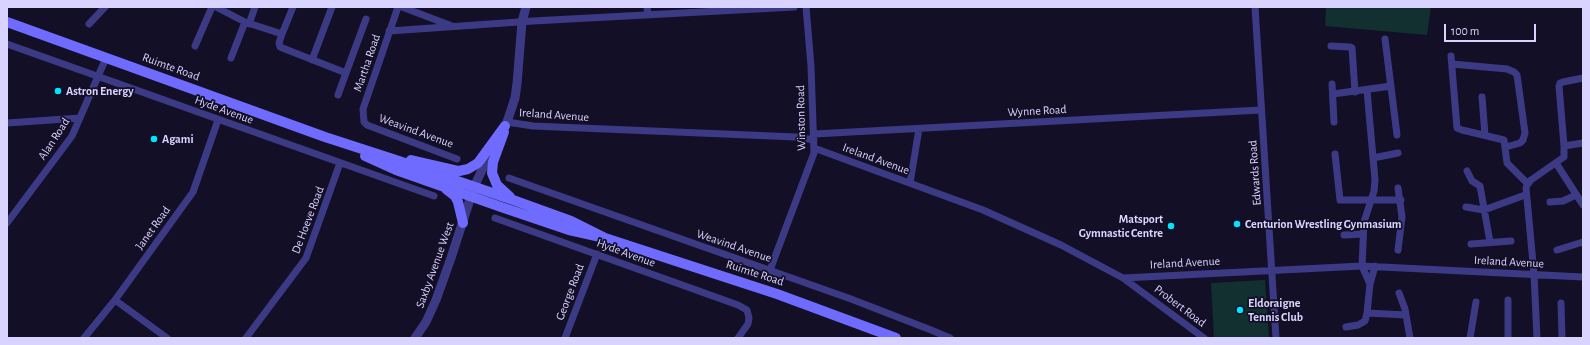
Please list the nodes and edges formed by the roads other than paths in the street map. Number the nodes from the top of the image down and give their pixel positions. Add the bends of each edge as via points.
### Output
1 (105, 7) edge
2 (212, 7) edge
3 (216, 7) edge
4 (255, 7) edge
5 (293, 7) edge
6 (332, 7) edge
7 (398, 7) edge
8 (402, 7) edge
9 (526, 7) edge
10 (647, 7) edge
11 (794, 7) edge
12 (806, 7) edge
13 (1255, 7) edge
14 (755, 8) edge
15 (648, 15) junction
16 (366, 19) dead end
17 (7, 22) edge
18 (522, 22) junction
19 (247, 23) junction
20 (89, 24) dead end
21 (454, 26) junction
22 (389, 31) junction
23 (282, 34) junction
24 (1385, 39) dead end
25 (7, 44) edge
26 (195, 46) dead end
27 (1331, 46) dead end
28 (1451, 56) dead end
29 (106, 58) junction
30 (231, 58) dead end
31 (312, 60) junction
32 (1452, 64) junction
33 (346, 73) junction
34 (98, 77) junction
35 (1583, 78) edge
36 (1332, 84) dead end
37 (1391, 86) junction
38 (1367, 90) junction
39 (1355, 92) junction
40 (1333, 94) junction
41 (338, 95) dead end
42 (1482, 97) dead end
43 (1261, 110) junction
44 (80, 118) junction
45 (218, 120) junction
46 (1334, 122) dead end
47 (7, 123) edge
48 (506, 124) junction
49 (367, 125) joint
50 (919, 129) junction
51 (1397, 135) dead end
52 (1485, 135) junction
53 (325, 138) junction
54 (814, 141) junction
55 (1583, 143) edge
56 (1564, 146) junction
57 (1506, 147) junction
58 (1398, 153) dead end
59 (1335, 154) dead end
60 (1373, 158) junction
61 (457, 159) dead end
62 (399, 161) junction
63 (340, 163) junction
64 (1556, 163) junction
65 (1467, 171) dead end
66 (509, 178) dead end
67 (910, 183) junction
68 (1527, 183) junction
69 (437, 184) junction
70 (1398, 188) dead end
71 (473, 192) junction
72 (1526, 195) junction
73 (1576, 195) junction
74 (434, 196) dead end
75 (512, 200) junction
76 (1371, 200) junction
77 (1401, 200) junction
78 (1550, 202) dead end
79 (1583, 205) edge
80 (1466, 207) dead end
81 (1484, 210) junction
82 (494, 218) dead end
83 (7, 223) edge
84 (463, 223) junction
85 (1363, 234) junction
86 (1344, 235) dead end
87 (605, 238) junction
88 (1511, 241) dead end
89 (1490, 242) junction
90 (1583, 242) edge
91 (1471, 244) dead end
92 (1398, 250) dead end
93 (1557, 250) dead end
94 (597, 254) junction
95 (1362, 266) junction
96 (1376, 266) junction
97 (770, 270) junction
98 (1273, 270) junction
99 (1534, 274) junction
100 (1583, 277) edge
101 (1124, 278) junction
102 (1370, 284) junction
103 (1399, 292) dead end
104 (115, 300) junction
105 (1508, 300) dead end
106 (1476, 302) dead end
107 (1561, 303) dead end
108 (1367, 314) junction
109 (1406, 315) junction
110 (1346, 327) dead end
111 (84, 338) edge
112 (167, 338) edge
113 (246, 338) edge
114 (415, 338) edge
115 (565, 338) edge
116 (738, 338) edge
117 (896, 338) edge
118 (950, 338) edge
119 (1204, 338) edge
120 (1276, 338) edge
121 (1410, 338) edge
122 (1470, 338) edge
123 (1508, 338) edge
124 (1537, 338) edge
125 (1562, 338) edge

1 - 20 street
2 - 26 street
3 - 19 street
4 - 19 street
5 - 23 street
6 - 31 street
7 - 22 street, Martha Road
8 - 21 street
9 - 18 street, Saxby Avenue West
10 - 15 street
11 - 14 street
12 - 54 street, Winston Road
13 - 43 street, Edwards Road
14 - 15 street
15 - 18 street
16 - 33 street
17 - 29 main road, Ruimte Road
18 - 21 street
18 - 48 street, Saxby Avenue West via 517,84
19 - 23 street
19 - 30 street
21 - 22 street
22 - 49 street, Martha Road via 363,109 362,118
23 - 31 street via 280,47
24 - 37 street
25 - 34 street, Hyde Avenue
27 - 39 street via 1352,48
28 - 32 street
29 - 34 street, Alan Road
29 - 53 main road, Ruimte Road
31 - 33 street
32 - 52 street via 1457,127 1460,130
32 - 57 street via 1507,69 1517,75 1525,133 1520,143
33 - 41 street
34 - 44 street, Alan Road
34 - 45 street, Hyde Avenue
35 - 56 street via 1563,82 1559,86
36 - 40 street
37 - 38 street
37 - 51 street
38 - 39 street
38 - 60 street
39 - 40 street
40 - 46 street
42 - 52 street
43 - 50 street, Wynne Road
43 - 98 street, Edwards Road
44 - 47 street
44 - 83 street, Alan Road via 68,143
45 - 63 street, Hyde Avenue
45 - 104 street, Janet Road via 193,192
48 - 54 street, Ireland Avenue via 788,137
48 - 62 main road via 478,163 466,170 454,170 417,161
48 - 71 street, Saxby Avenue West via 484,163
48 - 75 main road via 493,162 492,173 502,191
49 - 61 street, Weavind Avenue
50 - 54 street, Wynne Road
50 - 67 street
52 - 57 street via 1504,140
53 - 62 main road, Ruimte Road
53 - 69 main road, Ruimte Road via 396,170
54 - 67 street, Ireland Avenue
54 - 97 street, Winston Road via 811,161
55 - 56 street
56 - 64 street via 1564,158
57 - 68 street via 1507,163
58 - 60 street
59 - 76 street via 1340,200
60 - 76 street via 1375,180
62 - 71 main road, Ruimte Road
63 - 74 street, Hyde Avenue
63 - 113 street, De Hoeve Road via 306,258
64 - 68 street
64 - 73 street
65 - 81 street via 1472,181 1480,186
66 - 97 street, Weavind Avenue
67 - 101 street, Ireland Avenue via 983,210 1061,245
68 - 72 street
69 - 71 main road, Ruimte Road
69 - 84 main road via 449,191 457,200
70 - 77 street
71 - 75 main road, Ruimte Road
71 - 84 street, Saxby Avenue West
71 - 87 main road, Ruimte Road via 569,230
72 - 81 street
72 - 99 street
73 - 78 street via 1563,201
73 - 79 street
75 - 87 main road, Ruimte Road via 571,221
76 - 77 street
76 - 85 street
77 - 92 street via 1402,217
80 - 81 street
81 - 89 street
82 - 94 street, Hyde Avenue
84 - 114 street, Saxby Avenue West via 432,310
85 - 86 street
85 - 95 street
87 - 117 main road, Ruimte Road via 778,294
88 - 89 street
89 - 91 street
90 - 93 street
94 - 115 street, George Road
94 - 116 street, Hyde Avenue via 747,310 748,324
95 - 96 street, Ireland Avenue
95 - 98 street, Ireland Avenue
95 - 102 street
96 - 99 street, Ireland Avenue
96 - 102 street
97 - 118 street, Weavind Avenue
98 - 101 street, Ireland Avenue
98 - 120 street, Edwards Road
99 - 100 street, Ireland Avenue
99 - 124 street
101 - 119 street, Probert Road
102 - 108 street
103 - 109 street
104 - 111 street, Janet Road
104 - 112 street
105 - 123 street
106 - 122 street
107 - 125 street
108 - 109 street
108 - 110 street via 1362,323
109 - 121 street

